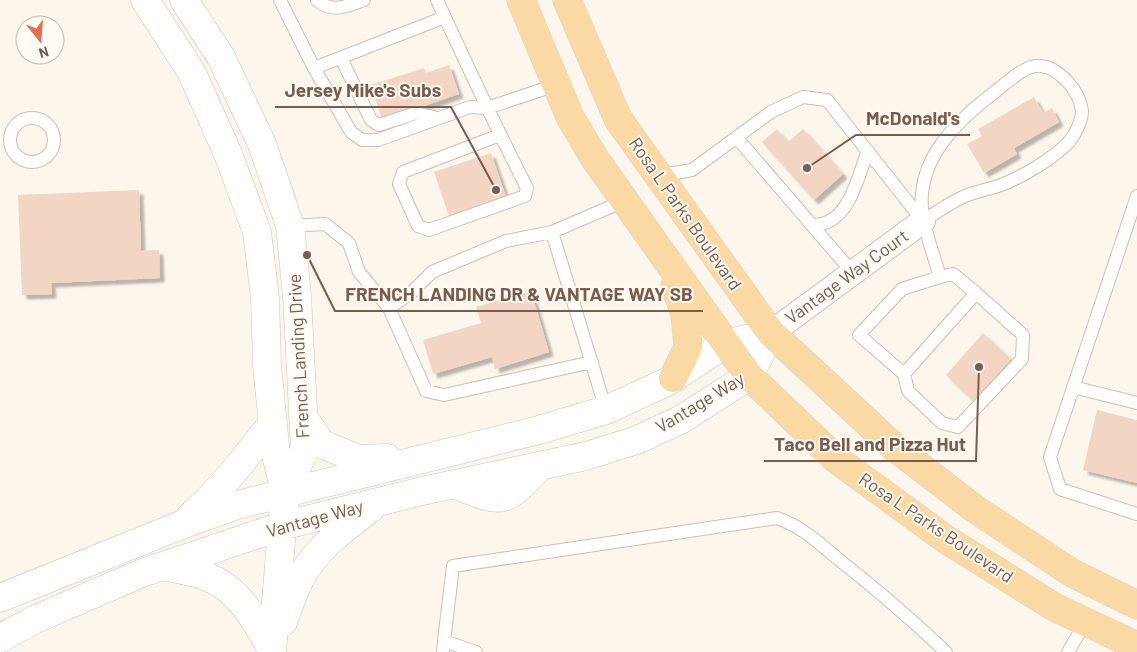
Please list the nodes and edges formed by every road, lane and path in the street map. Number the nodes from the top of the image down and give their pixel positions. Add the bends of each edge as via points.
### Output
1 (145, 0) edge
2 (184, 0) edge
3 (280, 0) edge
4 (317, 0) edge
5 (364, 0) edge
6 (437, 0) edge
7 (521, 0) edge
8 (567, 0) edge
9 (337, 4) edge
10 (445, 17) junction
11 (341, 58) junction
12 (314, 68) junction
13 (556, 85) junction
14 (486, 108) junction
15 (439, 118) junction
16 (500, 135) junction
17 (737, 138) junction
18 (867, 153) junction
19 (655, 172) junction
20 (1137, 196) edge
21 (624, 201) junction
22 (924, 220) junction
23 (812, 225) junction
24 (290, 226) junction
25 (257, 232) junction
26 (552, 232) junction
27 (664, 257) junction
28 (853, 273) junction
29 (940, 277) junction
30 (976, 293) junction
31 (389, 308) junction
32 (771, 333) junction
33 (725, 344) junction
34 (592, 362) junction
35 (904, 374) junction
36 (749, 376) junction
37 (673, 378) junction
38 (1073, 388) junction
39 (1137, 403) edge
40 (606, 410) junction
41 (303, 417) junction
42 (273, 423) junction
43 (421, 458) junction
44 (285, 492) junction
45 (379, 502) junction
46 (1137, 514) edge
47 (180, 525) junction
48 (282, 526) junction
49 (163, 566) junction
50 (0, 598) edge
51 (1137, 605) edge
52 (1085, 623) junction
53 (0, 638) edge
54 (444, 646) edge
55 (1137, 646) edge
56 (272, 651) edge
57 (476, 652) edge
58 (946, 652) edge
59 (1068, 652) edge

1 - 25 street, French Landing Drive via 192,73 228,154
2 - 24 street, French Landing Drive via 221,57 262,144
3 - 12 lane
4 - 9 lane via 333,9
5 - 9 lane
6 - 10 lane
7 - 13 main road, Rosa L Parks Boulevard
8 - 19 main road, Rosa L Parks Boulevard via 618,118
10 - 11 lane
10 - 14 lane
11 - 12 lane
11 - 15 lane via 372,120 379,125 416,113
12 - 15 lane via 352,132 362,140 378,140
13 - 14 lane
13 - 21 main road, Rosa L Parks Boulevard via 595,159
14 - 15 lane via 470,107
14 - 16 lane
16 - 16 lane via 527,188 525,196 429,230 418,226 399,184 403,172
17 - 18 lane via 771,112 803,97 826,100
17 - 19 lane via 692,170
17 - 23 lane
18 - 22 lane
18 - 23 lane via 848,203 834,220
19 - 32 main road, Rosa L Parks Boulevard
20 - 38 lane
21 - 26 lane
21 - 27 main road, Rosa L Parks Boulevard
22 - 22 lane via 962,198 1006,183 1051,157 1070,141 1082,111 1069,84 1055,70 1040,66 1029,68 950,131 935,150 922,186
22 - 28 street, Vantage Way Court
22 - 29 lane
23 - 28 lane
24 - 25 street
24 - 31 lane via 325,224 349,243 359,272
24 - 41 street, French Landing Drive
25 - 42 street, French Landing Drive
26 - 31 lane via 506,241 432,272 412,293
26 - 34 lane
27 - 33 main road, Rosa L Parks Boulevard
27 - 37 main road via 685,314 688,340 688,347
28 - 32 street, Vantage Way Court
29 - 30 lane via 953,274
29 - 35 lane via 902,289 859,335
30 - 35 lane
30 - 35 lane via 1023,334 1022,359 958,427 942,423 908,391
31 - 34 lane via 426,391 444,395
32 - 33 street, Vantage Way
32 - 36 street, Vantage Way
32 - 51 main road, Rosa L Parks Boulevard via 892,446 975,510 1072,573
33 - 36 main road, Rosa L Parks Boulevard
33 - 37 street, Vantage Way
34 - 40 lane
36 - 45 street, Vantage Way via 682,419 637,440 539,467
36 - 52 main road, Rosa L Parks Boulevard via 844,464 944,538
37 - 40 street, Vantage Way
38 - 39 lane
38 - 46 lane via 1050,457 1060,489
40 - 43 street, Vantage Way via 539,430
41 - 43 street via 322,444 358,459
41 - 44 street, French Landing Drive via 305,449
42 - 44 street, French Landing Drive via 276,455
42 - 47 street via 214,496
43 - 44 street, Vantage Way
44 - 47 street, Vantage Way
44 - 48 street, French Landing Drive
45 - 48 street, Vantage Way
45 - 56 street via 345,528 313,559 300,578
47 - 50 street, Vantage Way
48 - 49 street, Vantage Way
48 - 56 street, French Landing Drive
49 - 53 street, Vantage Way via 36,619
49 - 56 street via 204,575 233,592 254,618
52 - 55 main road, Rosa L Parks Boulevard
52 - 59 lane
54 - 57 lane
54 - 58 lane via 454,566 777,518 791,523 815,540

